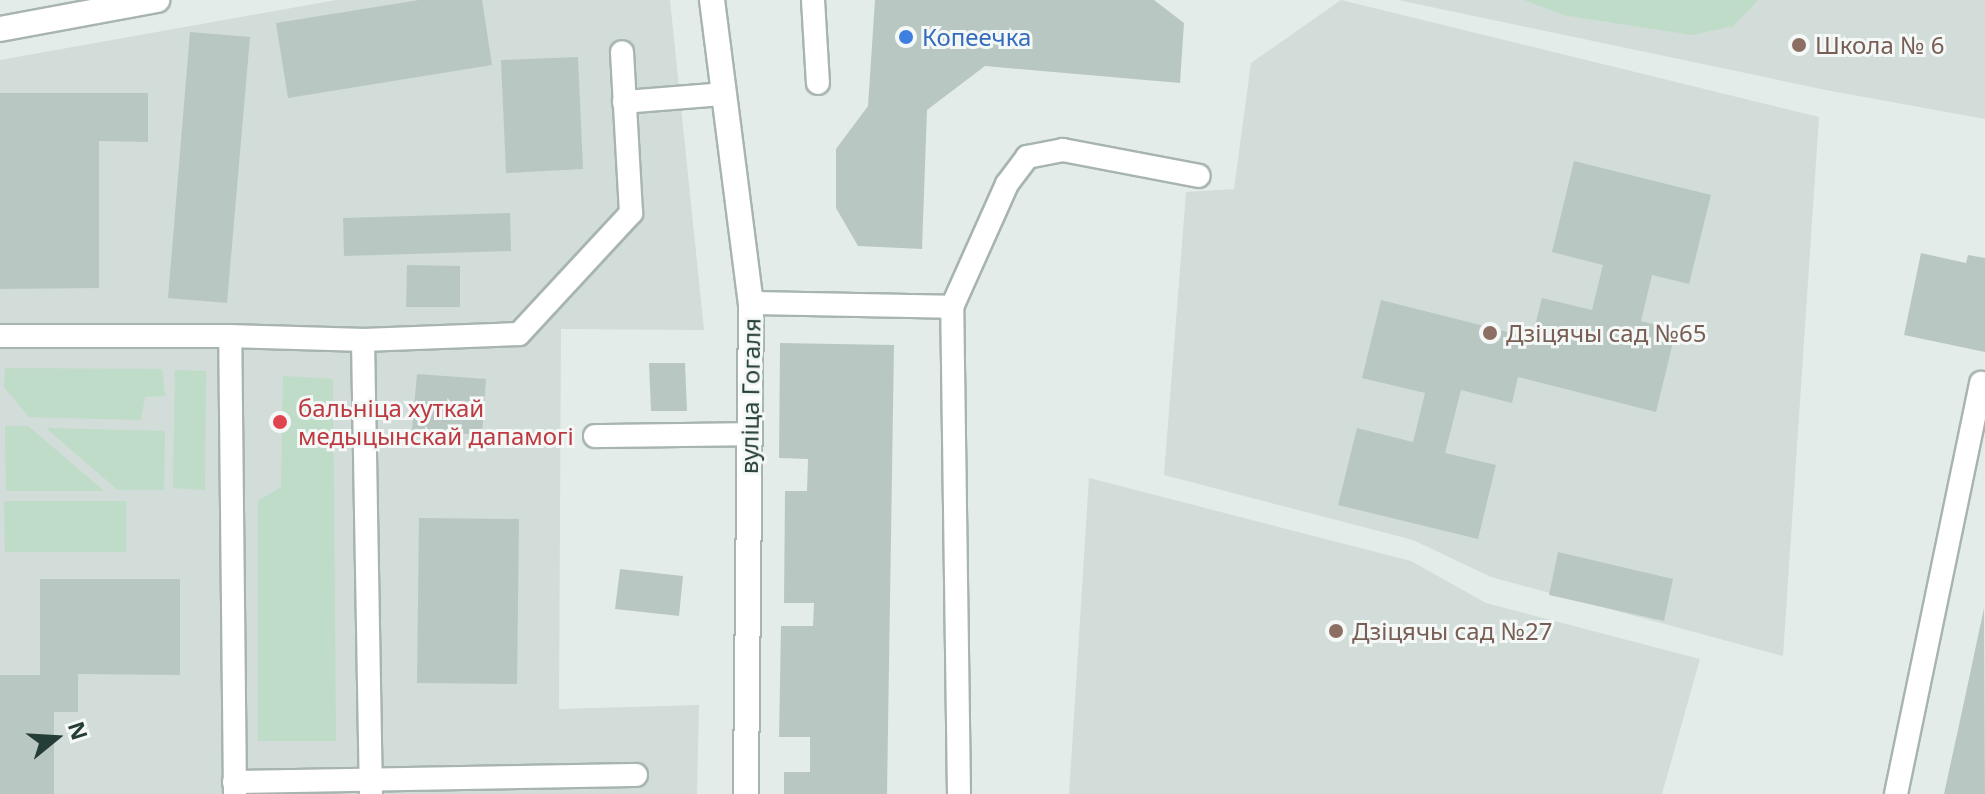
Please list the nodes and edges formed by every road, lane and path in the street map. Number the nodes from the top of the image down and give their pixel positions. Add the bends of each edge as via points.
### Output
1 (157, 0) edge
2 (712, 0) edge
3 (813, 0) edge
4 (0, 29) edge
5 (622, 52) dead end
6 (818, 83) dead end
7 (724, 94) junction
8 (624, 102) junction
9 (1199, 176) dead end
10 (751, 303) junction
11 (952, 307) junction
12 (0, 336) edge
13 (230, 336) junction
14 (363, 340) junction
15 (1981, 383) dead end
16 (1979, 426) edge
17 (750, 434) junction
18 (595, 436) dead end
19 (636, 775) dead end
20 (504, 786) edge
21 (234, 788) edge
22 (371, 788) edge
23 (746, 794) edge
24 (959, 794) edge
25 (1896, 794) edge

1 - 4 main road
2 - 7 main road, вуліца Гогаля
3 - 6 lane
5 - 8 lane
7 - 8 lane
7 - 10 main road, вуліца Гогаля
8 - 14 lane via 631,213 519,334
9 - 11 lane via 1063,150 1027,157 1007,184
10 - 11 lane
10 - 17 main road, вуліца Гогаля
11 - 24 lane
12 - 13 lane
13 - 14 lane
13 - 21 lane
14 - 22 lane
15 - 16 lane
16 - 25 lane
17 - 18 lane
17 - 23 main road, вуліца Гогаля
19 - 20 lane
20 - 22 lane
21 - 22 lane

